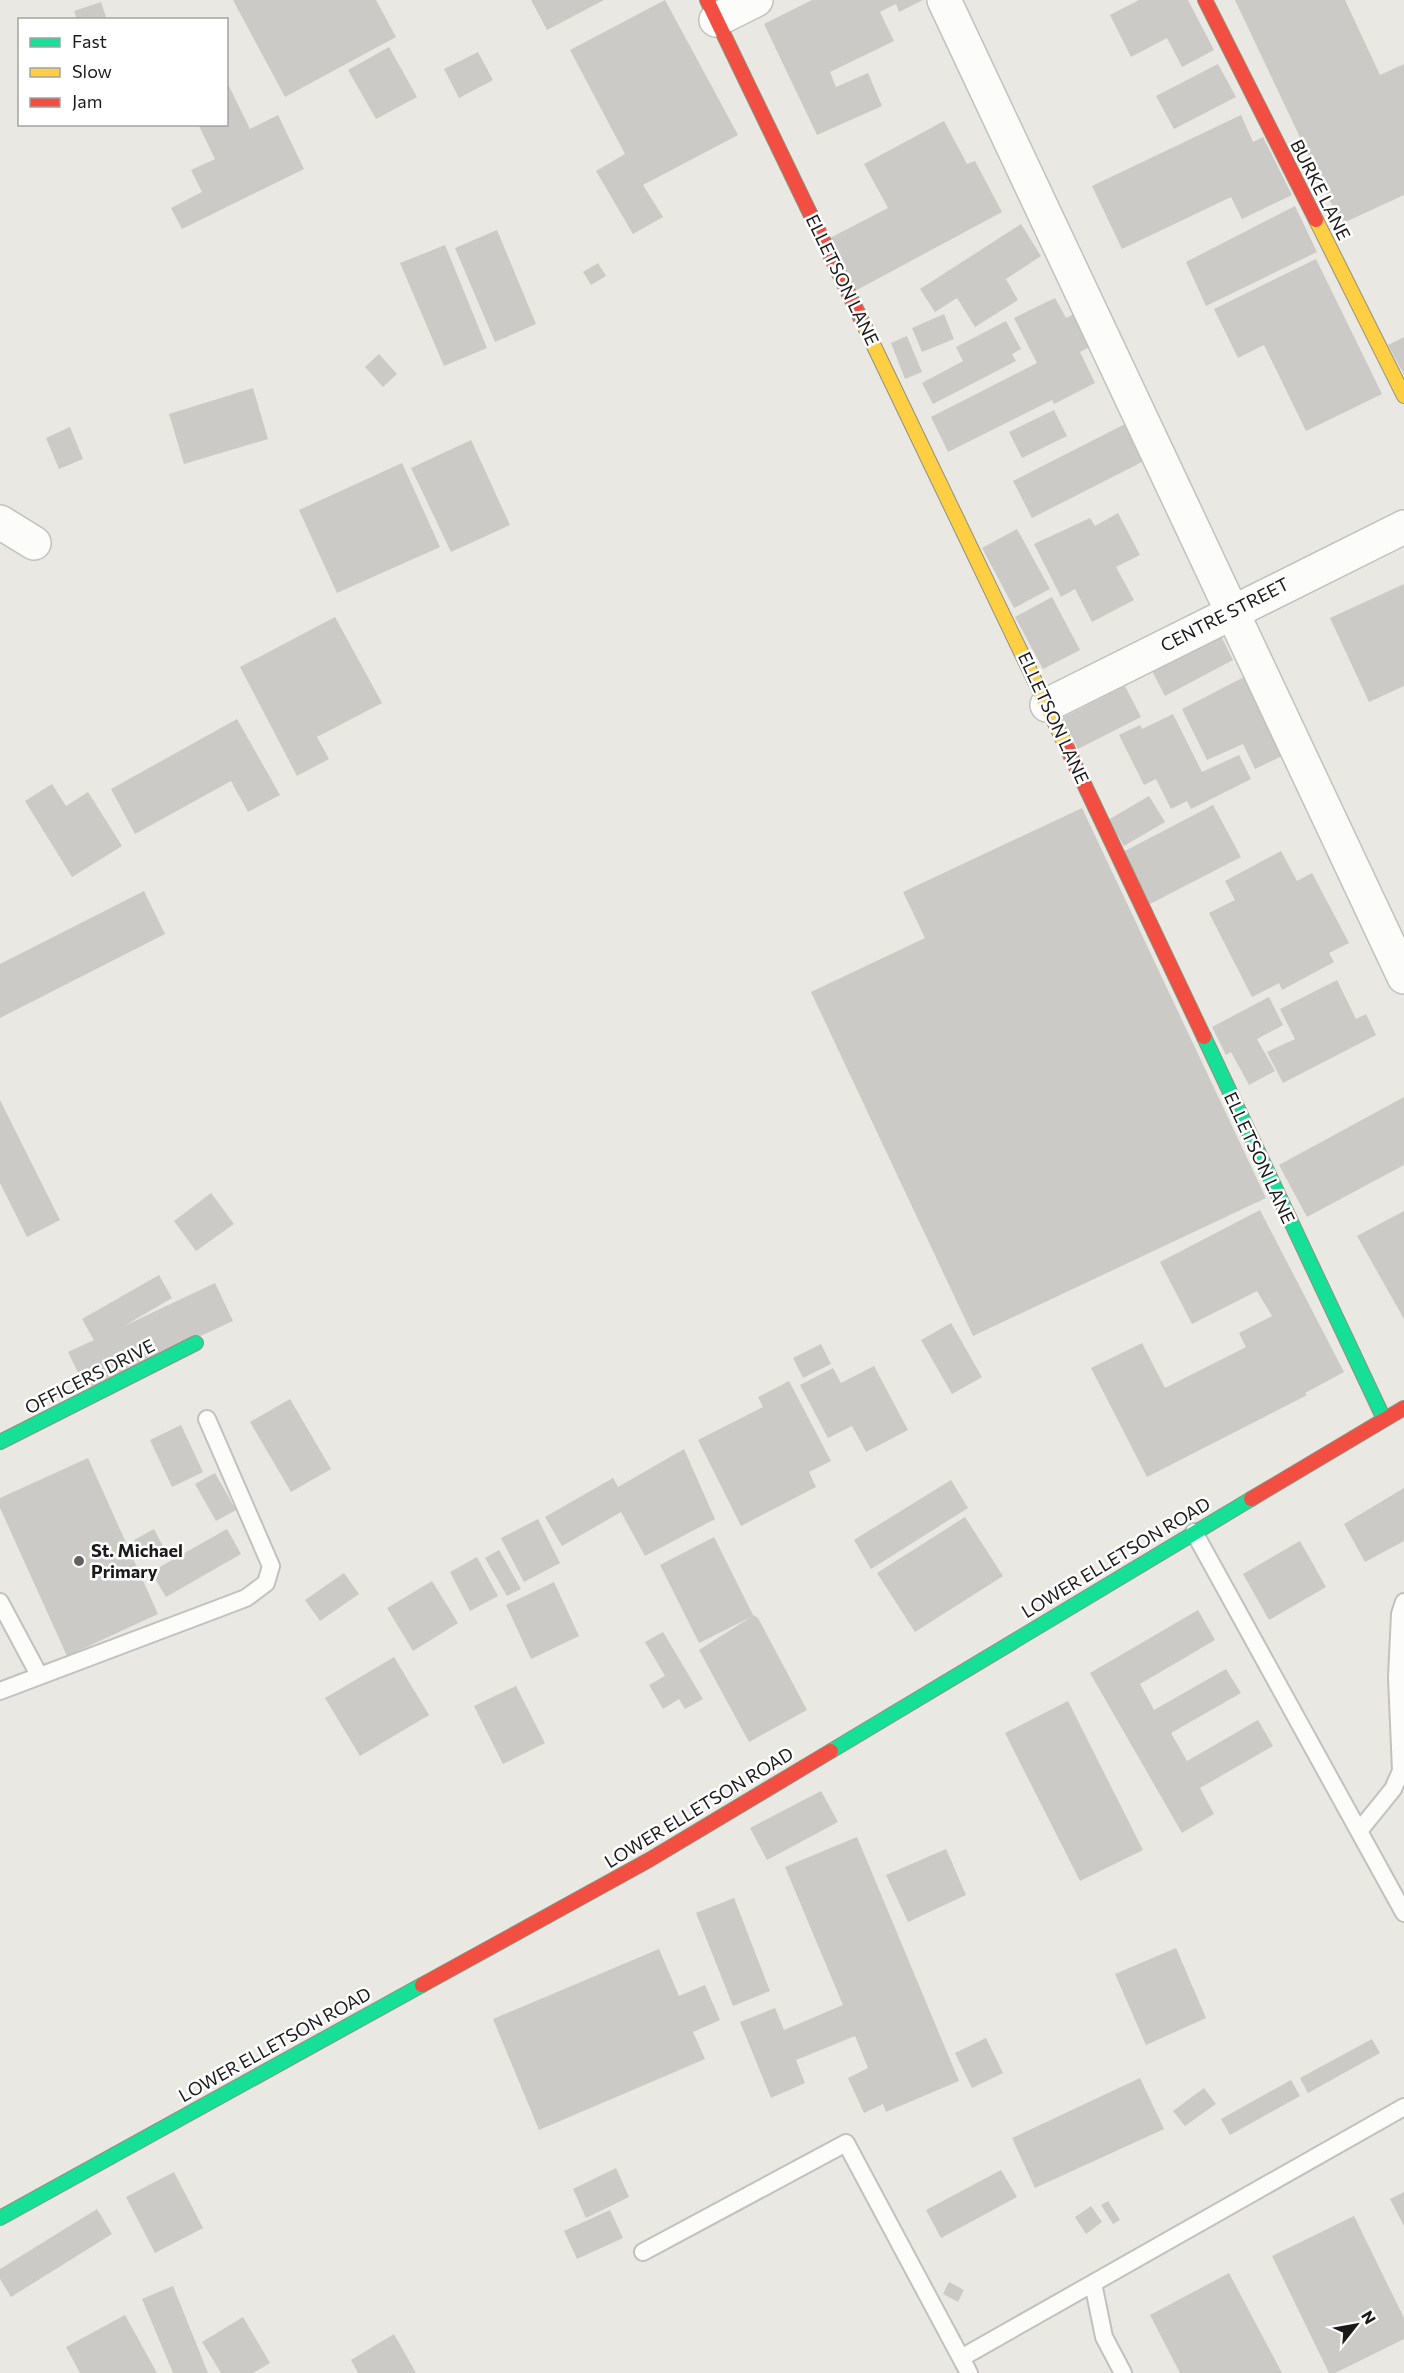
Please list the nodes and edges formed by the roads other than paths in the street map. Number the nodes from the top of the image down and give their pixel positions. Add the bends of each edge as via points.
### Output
1 (756, 0) edge
2 (944, 0) edge
3 (1205, 0) edge
4 (712, 10) edge
5 (1404, 396) edge
6 (0, 522) edge
7 (1404, 527) edge
8 (34, 543) dead end
9 (1231, 612) junction
10 (1047, 705) junction
11 (1404, 977) edge
12 (196, 1343) dead end
13 (1404, 1408) edge
14 (207, 1419) dead end
15 (1384, 1419) junction
16 (0, 1442) edge
17 (1194, 1532) junction
18 (0, 1602) edge
19 (1404, 1602) edge
20 (39, 1675) junction
21 (0, 1691) edge
22 (1359, 1831) junction
23 (1404, 1913) edge
24 (1404, 2107) edge
25 (0, 2218) edge
26 (643, 2252) dead end
27 (1093, 2283) junction
28 (961, 2358) junction
29 (969, 2373) edge
30 (1123, 2373) edge

1 - 4 street
2 - 9 street
3 - 5 street, BURKE LANE
4 - 10 street, ELLETSON LANE
6 - 8 street
7 - 9 street, CENTRE STREET
9 - 10 street, CENTRE STREET
9 - 11 street
10 - 15 street, ELLETSON LANE
12 - 16 street, OFFICERS DRIVE
13 - 15 street, LOWER ELLETSON ROAD
14 - 20 lane via 271,1566 266,1583 246,1598
15 - 17 street, LOWER ELLETSON ROAD
17 - 22 lane
17 - 25 street, LOWER ELLETSON ROAD via 649,1860
18 - 20 lane
19 - 22 lane via 1397,1677 1401,1771 1393,1789
20 - 21 lane
22 - 23 lane
24 - 27 lane
26 - 28 lane via 846,2143
27 - 28 lane
27 - 30 lane via 1104,2337
28 - 29 lane

